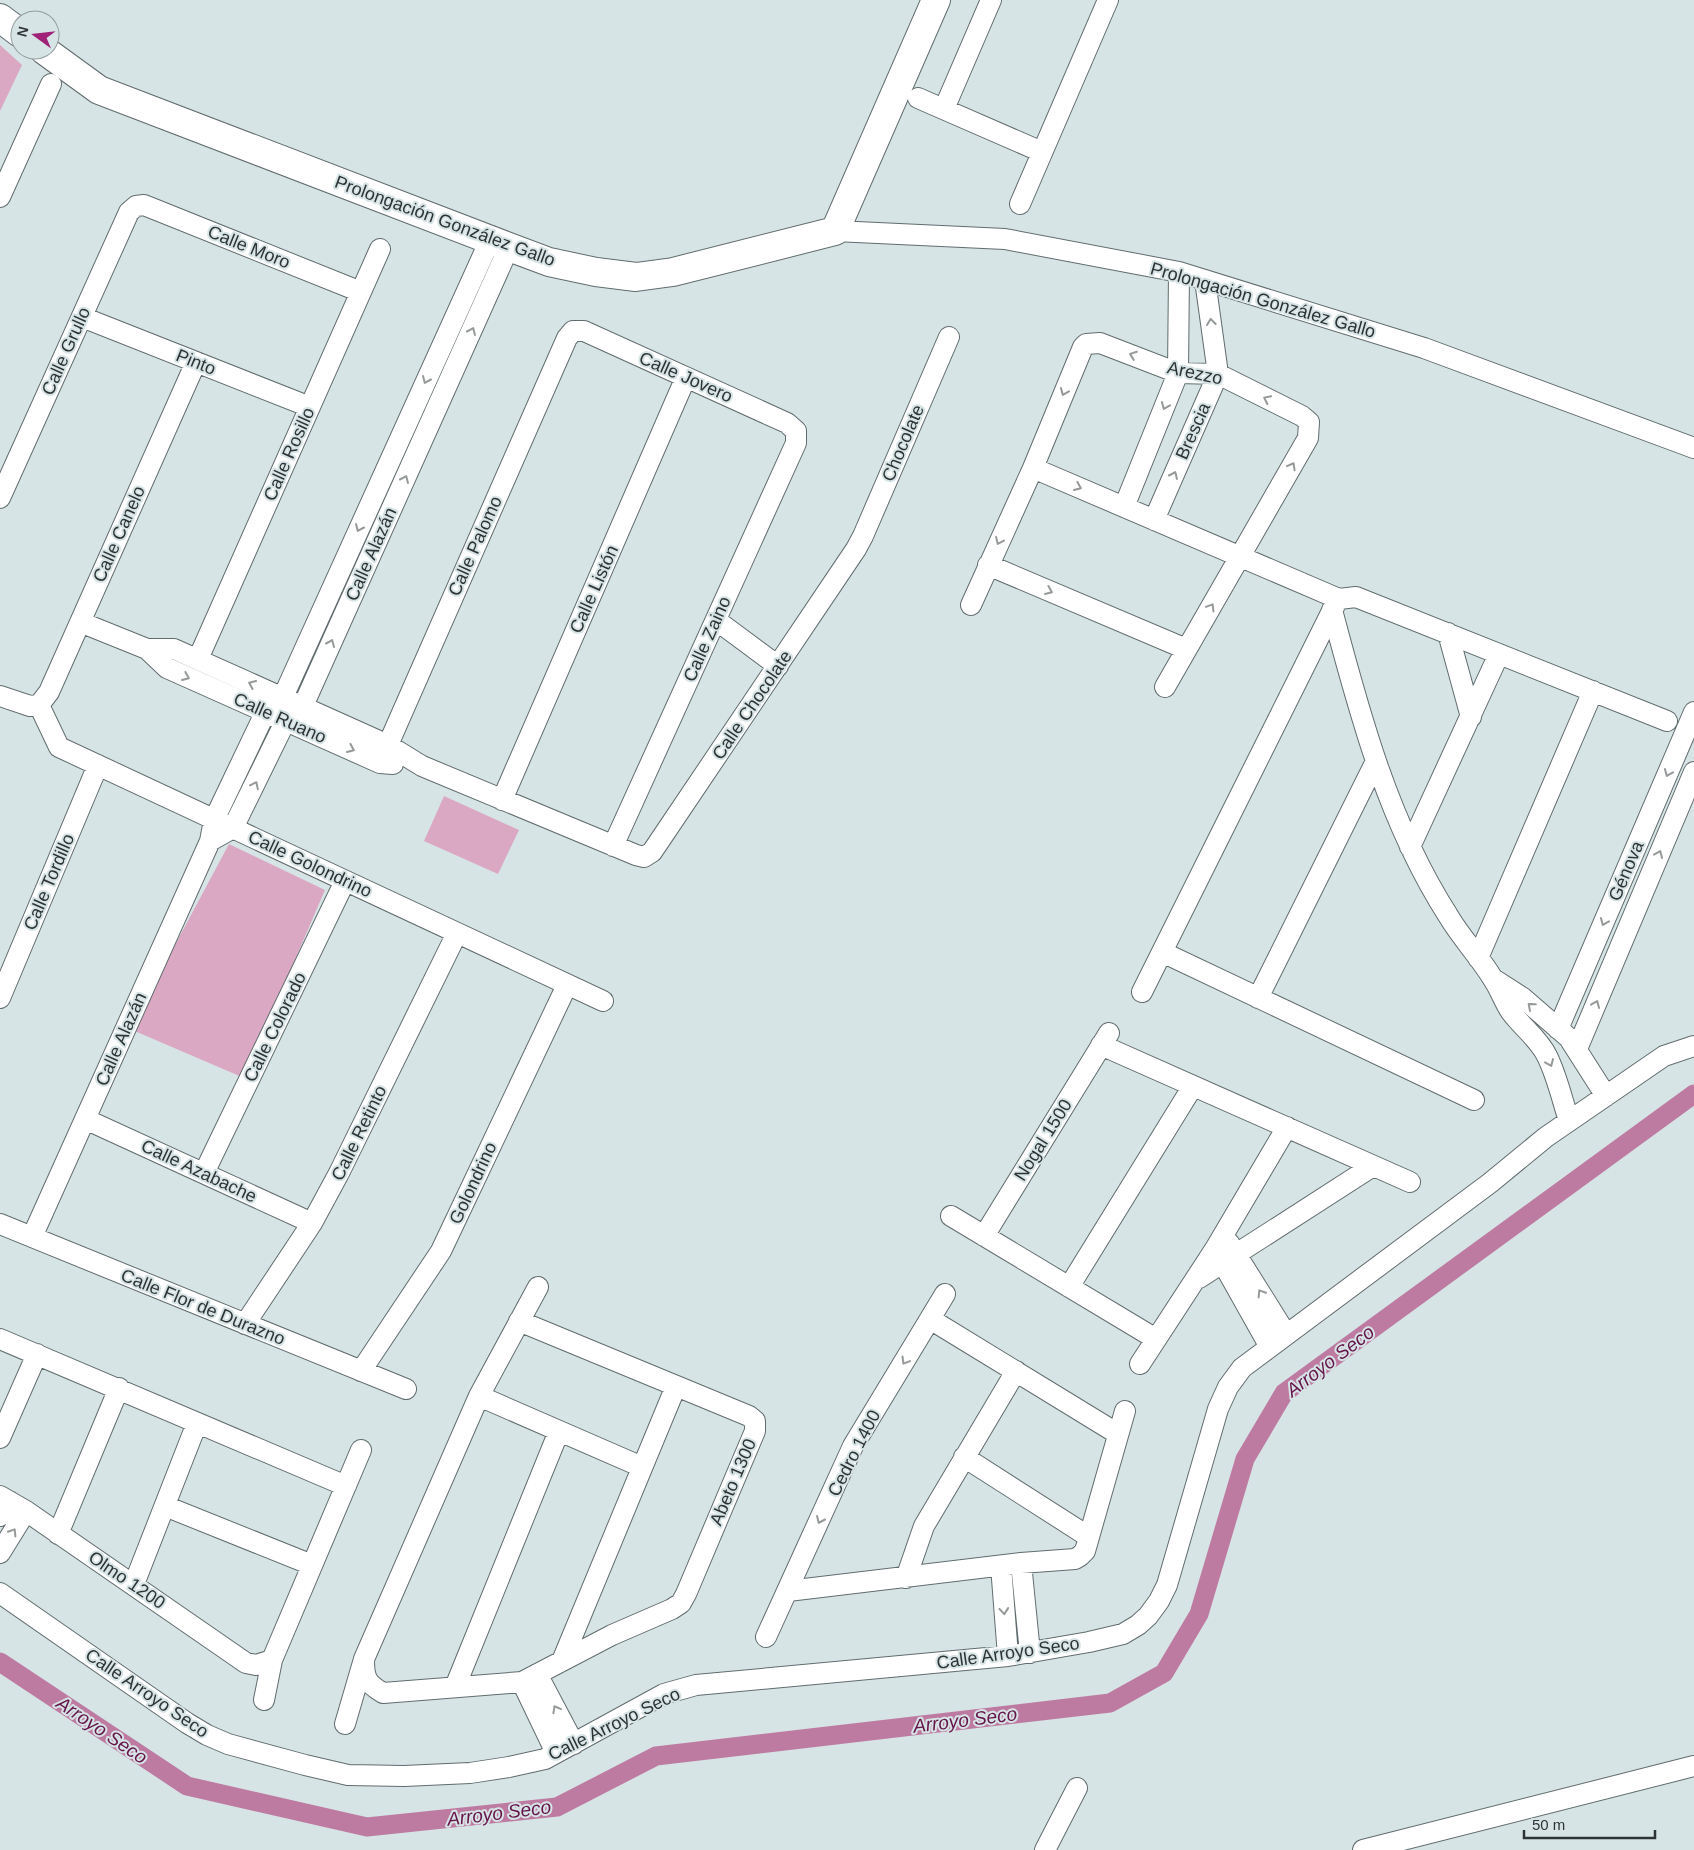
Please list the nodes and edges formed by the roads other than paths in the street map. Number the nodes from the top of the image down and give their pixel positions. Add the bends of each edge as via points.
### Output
1 (936, 0) edge
2 (991, 0) edge
3 (1108, 0) edge
4 (58, 60) edge
5 (51, 84) dead end
6 (918, 98) dead end
7 (944, 109) junction
8 (1042, 152) junction
9 (0, 197) edge
10 (1020, 204) dead end
11 (136, 206) joint
12 (835, 231) junction
13 (500, 243) junction
14 (380, 248) dead end
15 (1178, 272) junction
16 (1206, 280) junction
17 (361, 292) junction
18 (82, 317) junction
19 (573, 332) joint
20 (949, 337) dead end
21 (196, 362) junction
22 (1178, 373) junction
23 (1218, 374) junction
24 (686, 378) junction
25 (310, 407) junction
26 (796, 431) joint
27 (1694, 448) edge
28 (1033, 468) junction
29 (0, 498) edge
30 (1124, 506) junction
31 (1154, 520) junction
32 (856, 549) joint
33 (1241, 557) junction
34 (988, 565) junction
35 (971, 604) dead end
36 (1335, 604) junction
37 (716, 620) junction
38 (80, 622) junction
39 (1448, 633) junction
40 (147, 649) junction
41 (1186, 649) junction
42 (1499, 654) junction
43 (198, 659) junction
44 (778, 666) junction
45 (1165, 687) dead end
46 (1593, 691) junction
47 (0, 696) edge
48 (283, 697) junction
49 (39, 705) junction
50 (303, 706) junction
51 (266, 711) junction
52 (1694, 712) edge
53 (1471, 717) junction
54 (286, 720) junction
55 (1667, 721) dead end
56 (1689, 740) edge
57 (384, 754) junction
58 (1376, 761) junction
59 (98, 765) junction
60 (1694, 772) edge
61 (502, 800) junction
62 (214, 820) junction
63 (233, 828) junction
64 (210, 841) junction
65 (613, 846) junction
66 (1410, 847) junction
67 (644, 857) joint
68 (345, 881) junction
69 (1621, 882) junction
70 (1643, 893) junction
71 (457, 933) junction
72 (1162, 952) junction
73 (1478, 958) junction
74 (1494, 979) junction
75 (567, 985) junction
76 (1142, 992) dead end
77 (0, 998) edge
78 (1258, 998) junction
79 (603, 1001) dead end
80 (1558, 1029) junction
81 (1694, 1046) edge
82 (1577, 1049) junction
83 (1194, 1086) junction
84 (1606, 1096) junction
85 (1474, 1100) dead end
86 (85, 1119) junction
87 (1569, 1121) junction
88 (1287, 1127) junction
89 (1373, 1166) junction
90 (204, 1173) junction
91 (1410, 1182) dead end
92 (951, 1216) dead end
93 (312, 1223) junction
94 (0, 1224) edge
95 (984, 1236) junction
96 (32, 1237) junction
97 (1224, 1250) junction
98 (538, 1287) dead end
99 (1069, 1287) junction
100 (945, 1294) dead end
101 (930, 1320) junction
102 (519, 1321) junction
103 (245, 1324) junction
104 (1286, 1334) junction
105 (0, 1339) edge
106 (1156, 1339) junction
107 (1270, 1347) junction
108 (37, 1354) junction
109 (1140, 1364) dead end
110 (361, 1371) junction
111 (1016, 1372) junction
112 (676, 1386) junction
113 (119, 1388) junction
114 (406, 1389) dead end
115 (479, 1396) junction
116 (1125, 1411) dead end
117 (197, 1423) junction
118 (559, 1431) junction
119 (1118, 1434) junction
120 (0, 1438) edge
121 (361, 1450) dead end
122 (964, 1457) junction
123 (642, 1467) junction
124 (346, 1486) junction
125 (3, 1504) edge
126 (164, 1506) junction
127 (26, 1511) junction
128 (58, 1534) junction
129 (1089, 1537) junction
130 (0, 1553) edge
131 (1021, 1563) junction
132 (312, 1565) junction
133 (1001, 1566) junction
134 (906, 1578) junction
135 (134, 1584) junction
136 (788, 1591) junction
137 (0, 1593) edge
138 (766, 1637) dead end
139 (1030, 1653) junction
140 (1008, 1656) junction
141 (364, 1659) junction
142 (272, 1660) junction
143 (562, 1661) junction
144 (530, 1678) junction
145 (454, 1687) junction
146 (264, 1700) dead end
147 (344, 1724) dead end
148 (574, 1744) junction
149 (556, 1753) junction
150 (1694, 1766) edge
151 (1077, 1788) dead end
152 (1040, 1849) edge
153 (1363, 1850) edge

1 - 12 street
2 - 7 street
3 - 8 street
4 - 13 street, Prolongación González Gallo via 99,90
5 - 9 street
6 - 7 street
7 - 8 street
8 - 10 street
11 - 17 street, Calle Moro via 144,206
11 - 18 street, Calle Grullo via 129,212
12 - 13 street, Prolongación González Gallo via 673,272 636,277 549,262
12 - 15 street, Prolongación González Gallo via 1005,239
13 -> 48 street, Calle Alazán
50 -> 13 street, Calle Alazán
14 - 17 street, Calle Rosillo
15 - 16 street, Prolongación González Gallo
15 - 22 street, Brescia
23 -> 16 street
16 - 27 street, Prolongación González Gallo via 1424,348
17 - 25 street, Calle Rosillo
18 - 21 street, Pinto
18 - 29 street, Calle Grullo
19 - 24 street, Calle Jovero via 584,331
19 - 57 street, Calle Palomo via 567,338
20 - 32 street, Chocolate
21 - 25 street, Pinto
21 - 38 street, Calle Canelo
22 - 23 street, Arezzo
22 -> 28 street, Arezzo via 1100,343 1086,344
22 -> 30 street, Brescia
31 -> 23 street, Brescia
33 -> 23 street, Arezzo via 1308,438 1309,422
24 - 26 street, Calle Jovero via 787,423
24 - 61 street, Calle Listón
25 - 43 street, Calle Rosillo
26 - 37 street, Calle Zaino via 796,443
28 -> 30 street
28 -> 34 street, Arezzo
30 - 31 street
31 - 33 street
32 - 44 street, Calle Chocolate
33 - 36 street
41 -> 33 street, Arezzo
34 - 35 street, Arezzo
34 -> 41 street
36 - 39 street via 1356,597
36 - 58 street via 1354,694
36 - 72 street
37 - 44 street
37 - 65 street, Calle Zaino
38 - 40 street, Calle Ruano
38 - 49 street, Calle Canelo via 49,692
39 - 42 street
39 - 53 street
40 - 43 street, Calle Ruano via 174,649
40 -> 51 street, Calle Ruano via 167,668
41 - 45 street, Arezzo
42 - 46 street
42 - 53 street
48 -> 43 street, Calle Ruano
44 - 67 street, Calle Chocolate via 652,852
46 - 55 street
46 - 73 street
47 - 49 street via 30,706
48 - 50 street, Calle Ruano
48 - 51 street, Calle Alazán
49 - 59 street, Calle Golondrino via 59,747
50 - 54 street, Calle Alazán
50 - 57 street, Calle Ruano
51 - 54 street, Calle Ruano
51 - 62 street, Calle Alazán
52 - 56 street, Génova
53 - 66 street
54 -> 57 street, Calle Ruano
63 -> 54 street, Calle Alazán
56 -> 69 street, Génova
57 - 61 street, Calle Ruano via 422,766
58 - 66 street
58 - 78 street
59 - 62 street, Calle Golondrino
59 - 77 street, Calle Tordillo
70 -> 60 street, Génova
61 - 65 street, Calle Ruano
62 - 63 street, Calle Golondrino
62 - 64 street, Calle Alazán
63 - 64 street
63 - 68 street, Calle Golondrino
64 - 86 street, Calle Alazán
65 - 67 street, Calle Ruano
66 - 73 street via 1448,917
68 - 71 street, Calle Golondrino
68 - 90 street, Calle Colorado
69 - 70 street
69 -> 80 street, Génova
82 -> 70 street, Génova
71 - 75 street, Calle Golondrino
71 - 93 street, Calle Retinto
72 - 76 street
72 - 78 street
73 - 74 street
80 -> 74 street via 1523,998
74 -> 87 street via 1511,1011 1547,1055
75 - 79 street, Calle Golondrino
75 - 110 street, Golondrino via 441,1251
78 - 85 street
80 - 82 street
81 - 84 street via 1664,1056
82 - 84 street
83 - 88 street, Nogal 1500
83 - 95 street, Nogal 1500 via 1105,1039
83 - 99 street
84 - 87 street
86 - 90 street, Calle Azabache
86 - 96 street, Calle Alazán
87 - 104 street
88 - 89 street, Nogal 1500
88 - 97 street
89 - 91 street, Nogal 1500
89 - 97 street
90 - 93 street, Calle Azabache
92 - 95 street
93 - 103 street, Calle Retinto
94 - 96 street, Calle Flor de Durazno
95 - 99 street
96 - 103 street, Calle Flor de Durazno
104 -> 97 street
97 - 106 street via 1193,1281
97 - 107 street
98 - 102 street
99 - 106 street
100 - 101 street, Cedro 1400
101 - 111 street
101 -> 136 street, Cedro 1400 via 853,1446
102 - 112 street, Abeto 1300
102 - 115 street
103 - 110 street, Calle Flor de Durazno
104 - 107 street
105 - 108 street
106 - 109 street
107 - 139 street, Calle Arroyo Seco via 1242,1368 1218,1409 1167,1585 1159,1602 1138,1625 1123,1634
108 - 113 street
108 - 120 street
110 - 114 street, Calle Flor de Durazno
111 - 119 street
111 - 122 street
112 - 123 street
112 - 143 street, Abeto 1300 via 749,1416 755,1421 755,1431 680,1603
113 - 117 street
113 - 128 street
115 - 118 street
115 - 141 street
116 - 119 street
117 - 124 street
117 - 126 street
118 - 123 street
118 - 145 street
119 - 129 street
121 - 124 street
122 - 129 street
122 - 134 street via 924,1526
123 - 143 street
124 - 132 street
125 - 127 street, Olmo 1200
126 - 132 street
126 - 135 street
127 - 128 street, Olmo 1200
130 -> 127 street
128 - 135 street, Olmo 1200
129 - 131 street via 1084,1551 1075,1559
131 - 133 street
131 - 139 street
132 - 142 street
133 - 134 street
133 -> 140 street
134 - 136 street
135 - 142 street, Olmo 1200 via 246,1662 256,1665
136 - 138 street, Cedro 1400
137 - 149 street, Calle Arroyo Seco via 187,1723 228,1744 348,1775 470,1773 545,1759
139 - 140 street, Calle Arroyo Seco
140 - 148 street, Calle Arroyo Seco via 696,1685 664,1694
141 - 145 street, Abeto 1300 via 366,1679 383,1694
141 - 147 street
142 - 146 street
143 - 144 street, Abeto 1300
144 - 145 street, Abeto 1300
148 -> 144 street
144 - 149 street
148 - 149 street, Calle Arroyo Seco
150 - 153 street
151 - 152 street

